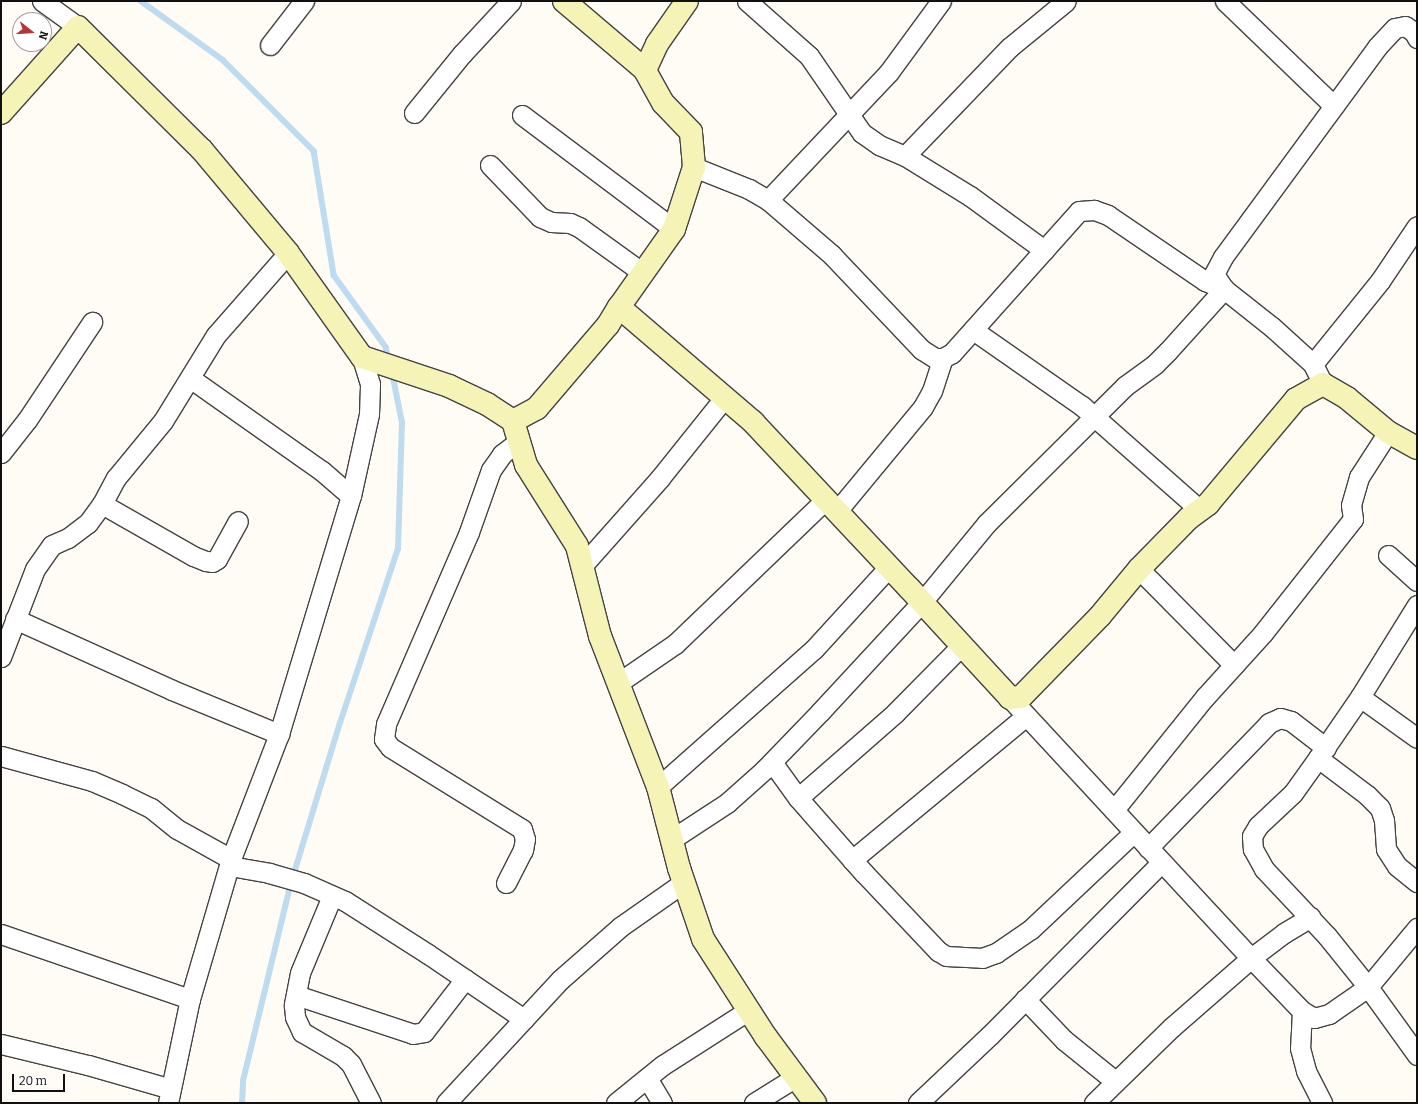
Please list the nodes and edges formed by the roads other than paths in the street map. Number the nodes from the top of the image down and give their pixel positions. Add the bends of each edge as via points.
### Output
1 (42, 1) edge
2 (304, 1) edge
3 (512, 1) edge
4 (564, 1) edge
5 (687, 1) edge
6 (747, 1) edge
7 (941, 1) edge
8 (1066, 1) edge
9 (1225, 1) edge
10 (78, 27) junction
11 (1417, 38) edge
12 (270, 45) dead end
13 (645, 70) junction
14 (1334, 106) junction
15 (414, 112) dead end
16 (1, 113) edge
17 (522, 115) dead end
18 (850, 115) junction
19 (905, 156) junction
20 (490, 165) dead end
21 (694, 168) junction
22 (768, 200) junction
23 (1417, 226) edge
24 (674, 229) junction
25 (1044, 250) junction
26 (288, 253) junction
27 (643, 273) junction
28 (1224, 289) junction
29 (619, 307) junction
30 (92, 322) dead end
31 (974, 330) junction
32 (362, 357) junction
33 (943, 358) junction
34 (1313, 364) junction
35 (190, 378) junction
36 (1323, 384) junction
37 (724, 398) junction
38 (1093, 416) junction
39 (514, 421) junction
40 (1388, 432) junction
41 (519, 442) junction
42 (1417, 448) edge
43 (1, 453) edge
44 (351, 496) junction
45 (102, 504) junction
46 (831, 505) junction
47 (1200, 510) junction
48 (238, 521) dead end
49 (1388, 555) dead end
50 (582, 566) junction
51 (889, 567) junction
52 (1139, 569) junction
53 (1417, 581) edge
54 (922, 602) junction
55 (1417, 604) edge
56 (15, 619) junction
57 (962, 645) junction
58 (1, 657) edge
59 (1234, 665) junction
60 (618, 683) junction
61 (1360, 697) junction
62 (1010, 698) junction
63 (1026, 716) junction
64 (279, 734) junction
65 (1417, 738) edge
66 (1322, 753) junction
67 (1, 756) edge
68 (772, 762) junction
69 (658, 787) junction
70 (798, 798) junction
71 (1114, 810) junction
72 (1134, 832) junction
73 (672, 839) junction
74 (1148, 848) junction
75 (852, 860) junction
76 (230, 862) junction
77 (1162, 863) junction
78 (684, 882) junction
79 (1417, 882) edge
80 (506, 883) dead end
81 (332, 896) junction
82 (1311, 917) junction
83 (1417, 928) edge
84 (1, 934) edge
85 (1251, 958) junction
86 (465, 979) junction
87 (1368, 987) junction
88 (296, 996) junction
89 (190, 999) junction
90 (1025, 1000) junction
91 (749, 1010) junction
92 (1302, 1011) junction
93 (524, 1019) junction
94 (1, 1044) edge
95 (1417, 1055) edge
96 (796, 1077) junction
97 (647, 1078) junction
98 (1115, 1081) junction
99 (170, 1096) edge
100 (371, 1103) edge
101 (446, 1103) edge
102 (616, 1103) edge
103 (662, 1103) edge
104 (754, 1103) edge
105 (814, 1103) edge
106 (918, 1103) edge
107 (1094, 1103) edge
108 (1322, 1103) edge

1 - 10 street
2 - 12 street
3 - 15 street via 462,54
4 - 13 street
5 - 13 street via 657,44
6 - 18 street via 809,56
7 - 18 street via 890,72
8 - 19 street via 1010,47
9 - 14 street
10 - 16 street
10 - 26 street via 202,150
11 - 14 street via 1406,26 1395,28
13 - 21 street via 663,103 691,132
14 - 28 street via 1223,257 1214,274
17 - 24 street
18 - 19 street via 862,133 879,145
18 - 22 street
19 - 25 street via 970,196
20 - 27 street via 540,217 551,222 570,223 579,227
21 - 22 street via 749,189
21 - 24 street
22 - 33 street via 832,255 922,350 935,358
23 - 34 street via 1380,281
24 - 27 street
25 - 28 street via 1079,211 1094,210 1108,215 1205,281
25 - 31 street
26 - 32 street
26 - 35 street via 216,335
27 - 29 street
28 - 34 street
28 - 38 street via 1160,359 1125,386
29 - 37 street
29 - 39 street via 608,326 537,408
30 - 43 street via 27,420
31 - 33 street via 952,353
31 - 38 street
32 - 39 street via 449,386 487,404
32 - 44 street via 370,384 369,414
33 - 46 street via 932,391 923,407
34 - 36 street
35 - 44 street via 322,471
35 - 45 street via 163,422 116,478
36 - 40 street via 1347,398
36 - 47 street via 1296,399 1229,481
37 - 46 street via 753,422
37 - 50 street via 660,478
38 - 47 street
38 - 54 street via 986,524
39 - 41 street
40 - 42 street
40 - 59 street via 1359,477 1351,505 1353,520 1263,633
41 - 50 street via 526,465 577,546
41 - 80 street via 502,454 491,470 469,532 386,724 384,738 390,747 522,829 525,839 523,850
44 - 64 street
45 - 48 street via 193,556 212,562 217,559
45 - 56 street via 88,523 68,538 52,545 35,569
46 - 51 street
46 - 60 street via 675,644
47 - 52 street
49 - 53 street
50 - 60 street via 600,636
51 - 54 street
51 - 69 street via 814,648
52 - 59 street
52 - 62 street via 1100,616 1021,697
54 - 57 street
54 - 68 street
55 - 61 street
56 - 58 street
56 - 64 street via 172,690
57 - 62 street
57 - 70 street via 895,713
59 - 71 street
60 - 69 street
61 - 65 street
61 - 66 street
62 - 63 street
63 - 71 street
63 - 75 street
64 - 76 street
66 - 74 street via 1291,721 1280,718 1269,723
66 - 79 street via 1380,808 1384,820 1386,849 1397,866
66 - 82 street via 1293,793 1258,826 1252,836 1253,849 1264,869
67 - 76 street via 92,781 122,794 151,808 177,829
68 - 70 street
68 - 73 street via 727,803
69 - 73 street
70 - 75 street
71 - 72 street
72 - 74 street
72 - 75 street via 1031,929 996,953 982,958 946,956 938,951
73 - 78 street
74 - 77 street
76 - 81 street via 304,883
76 - 89 street
77 - 85 street
77 - 90 street
78 - 91 street via 704,939
78 - 93 street via 620,927 561,979
81 - 86 street via 344,901
81 - 88 street via 300,973
82 - 85 street via 1284,933
82 - 87 street
83 - 87 street
84 - 89 street
85 - 92 street
85 - 98 street
86 - 88 street via 424,1032 413,1034
86 - 93 street
87 - 92 street via 1329,1014 1314,1018
87 - 95 street
88 - 100 street via 295,1017 302,1032 351,1064
89 - 99 street
90 - 98 street via 1064,1040
90 - 106 street
91 - 96 street
91 - 97 street
92 - 108 street via 1300,1048 1306,1071
93 - 101 street
94 - 99 street via 88,1065
96 - 104 street
96 - 105 street
97 - 102 street
97 - 103 street
98 - 107 street

